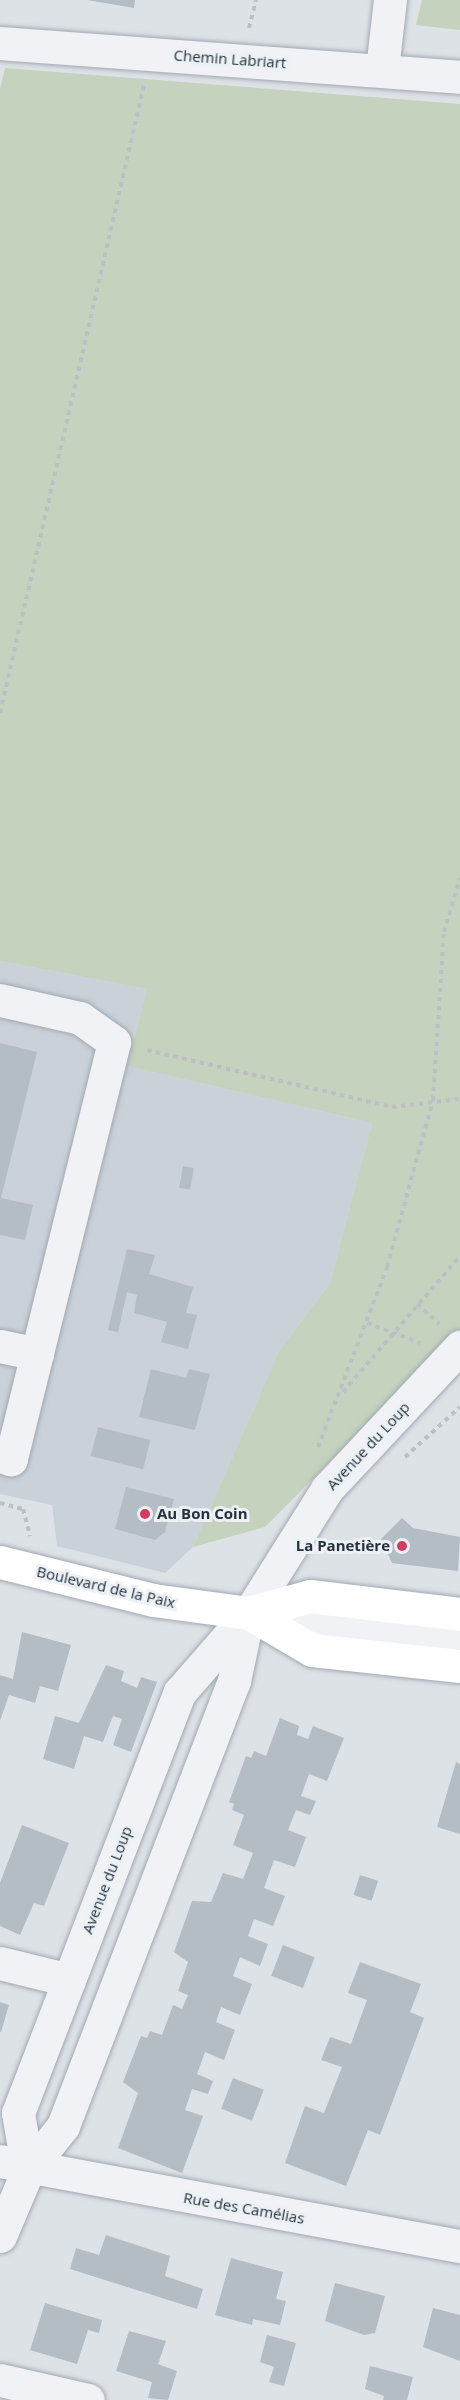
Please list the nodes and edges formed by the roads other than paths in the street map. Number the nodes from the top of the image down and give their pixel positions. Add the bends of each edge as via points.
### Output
1 (390, 0) edge
2 (0, 43) edge
3 (382, 69) junction
4 (460, 77) edge
5 (0, 1000) edge
6 (0, 1346) edge
7 (460, 1347) edge
8 (37, 1354) junction
9 (0, 1456) edge
10 (0, 1562) edge
11 (249, 1613) junction
12 (460, 1614) edge
13 (460, 1639) edge
14 (460, 1666) edge
15 (0, 1963) edge
16 (69, 1980) junction
17 (14, 2165) edge
18 (0, 2236) edge
19 (460, 2246) edge
20 (0, 2380) edge
21 (88, 2400) edge

1 - 3 street
2 - 3 street, Chemin Labriart
3 - 4 street, Chemin Labriart
5 - 8 street via 80,1018 114,1042
6 - 8 street
7 - 11 street, Avenue du Loup via 327,1489
8 - 9 street via 11,1459
10 - 11 main road, Boulevard de la Paix via 153,1600
11 - 12 main road, Boulevard de la Paix via 310,1596
11 - 13 street
11 - 14 main road, Boulevard de la Paix via 312,1650
11 - 16 street, Avenue du Loup via 180,1692
11 - 17 street, Avenue du Loup via 234,1681 63,2126
15 - 16 street
16 - 17 street, Avenue du Loup via 18,2113
17 - 18 street, Avenue du Loup
17 - 19 street, Rue des Camélias
20 - 21 street

